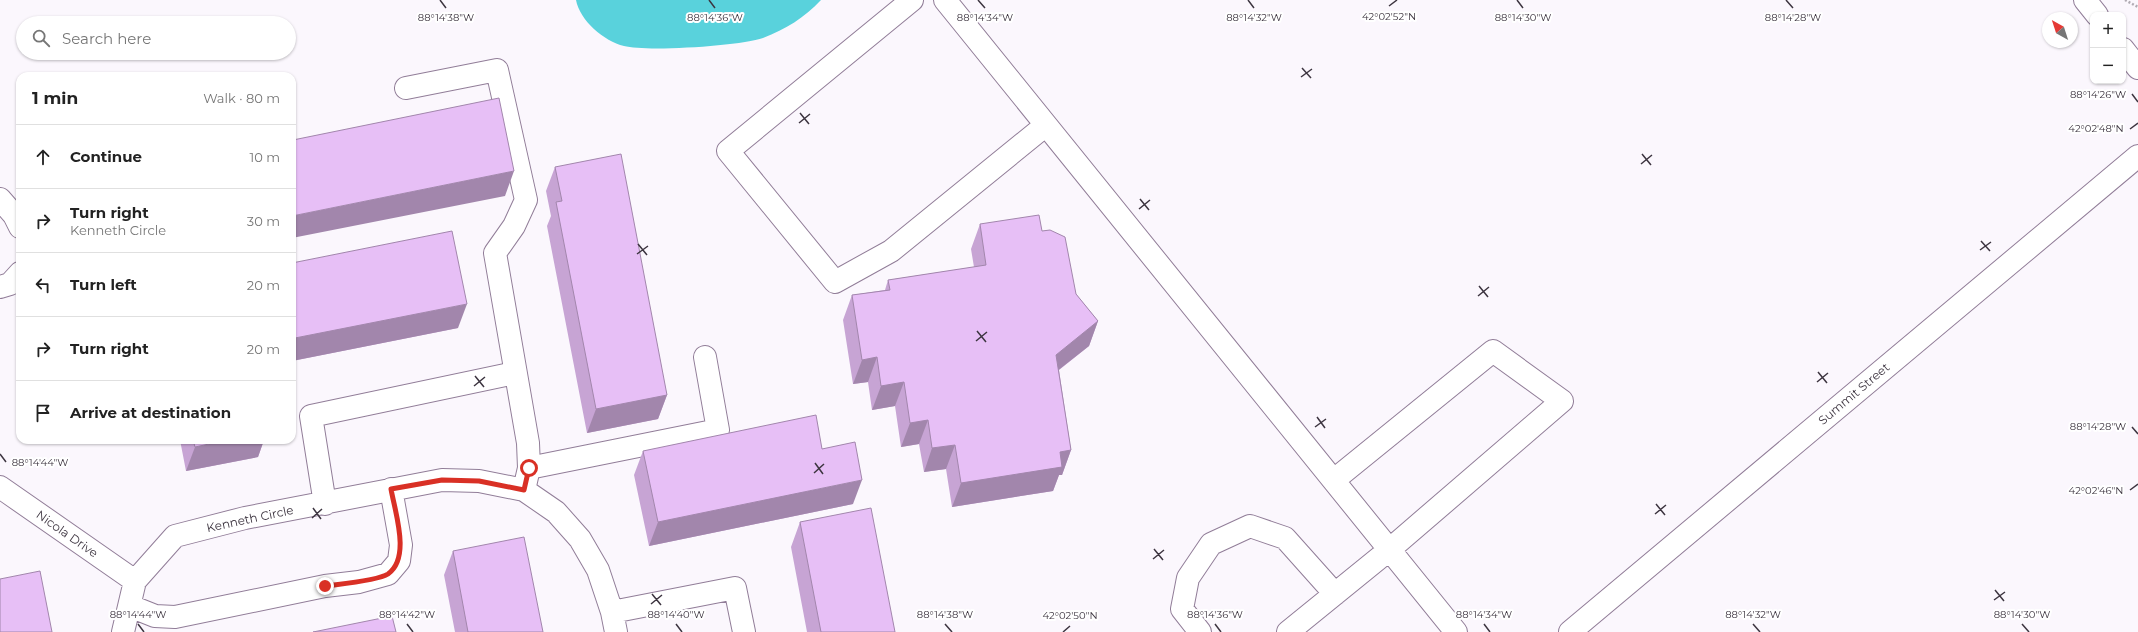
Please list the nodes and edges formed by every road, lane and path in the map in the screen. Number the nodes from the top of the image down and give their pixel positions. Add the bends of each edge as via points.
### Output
1 (912, 0) edge
2 (945, 0) edge
3 (2085, 0) edge
4 (2125, 0) edge
5 (2138, 7) edge
6 (2095, 12) edge
7 (2126, 53) edge
8 (2138, 68) edge
9 (406, 88) dead end
10 (1046, 125) junction
11 (2138, 156) edge
12 (0, 199) edge
13 (16, 219) edge
14 (16, 277) edge
15 (0, 287) edge
16 (705, 357) dead end
17 (516, 373) junction
18 (529, 468) junction
19 (1334, 480) junction
20 (0, 487) edge
21 (391, 489) junction
22 (524, 490) junction
23 (325, 504) junction
24 (1390, 550) junction
25 (135, 581) junction
26 (1335, 594) junction
27 (130, 606) junction
28 (614, 622) edge
29 (123, 632) edge
30 (744, 632) edge
31 (1200, 632) edge
32 (1288, 632) edge
33 (1456, 632) edge
34 (1570, 632) edge

1 - 10 street via 728,150 835,282 891,251
2 - 10 street
3 - 6 street
4 - 5 path
7 - 8 street
9 - 17 street via 497,70 526,200 514,226 495,253
10 - 19 street
11 - 34 street, Summit Street
12 - 13 street
14 - 15 street via 10,284
16 - 18 street via 718,430
17 - 18 street via 528,444
17 - 23 street via 311,416
18 - 22 street
19 - 24 street
19 - 24 street via 1493,351 1562,400
20 - 25 street, Nicola Drive
21 - 22 street, Kenneth Circle via 442,480 479,481
21 - 23 street, Kenneth Circle
21 - 27 street via 401,545 399,561 388,574 359,582 325,586 175,617 155,616
22 - 28 street, Kenneth Circle via 556,512 580,539 598,570
23 - 25 street, Kenneth Circle via 245,518 175,536
24 - 26 street
24 - 33 street
25 - 27 street
26 - 31 street via 1285,538 1250,526 1211,544 1188,578 1182,609
26 - 32 street
27 - 29 street
28 - 30 street via 735,588

